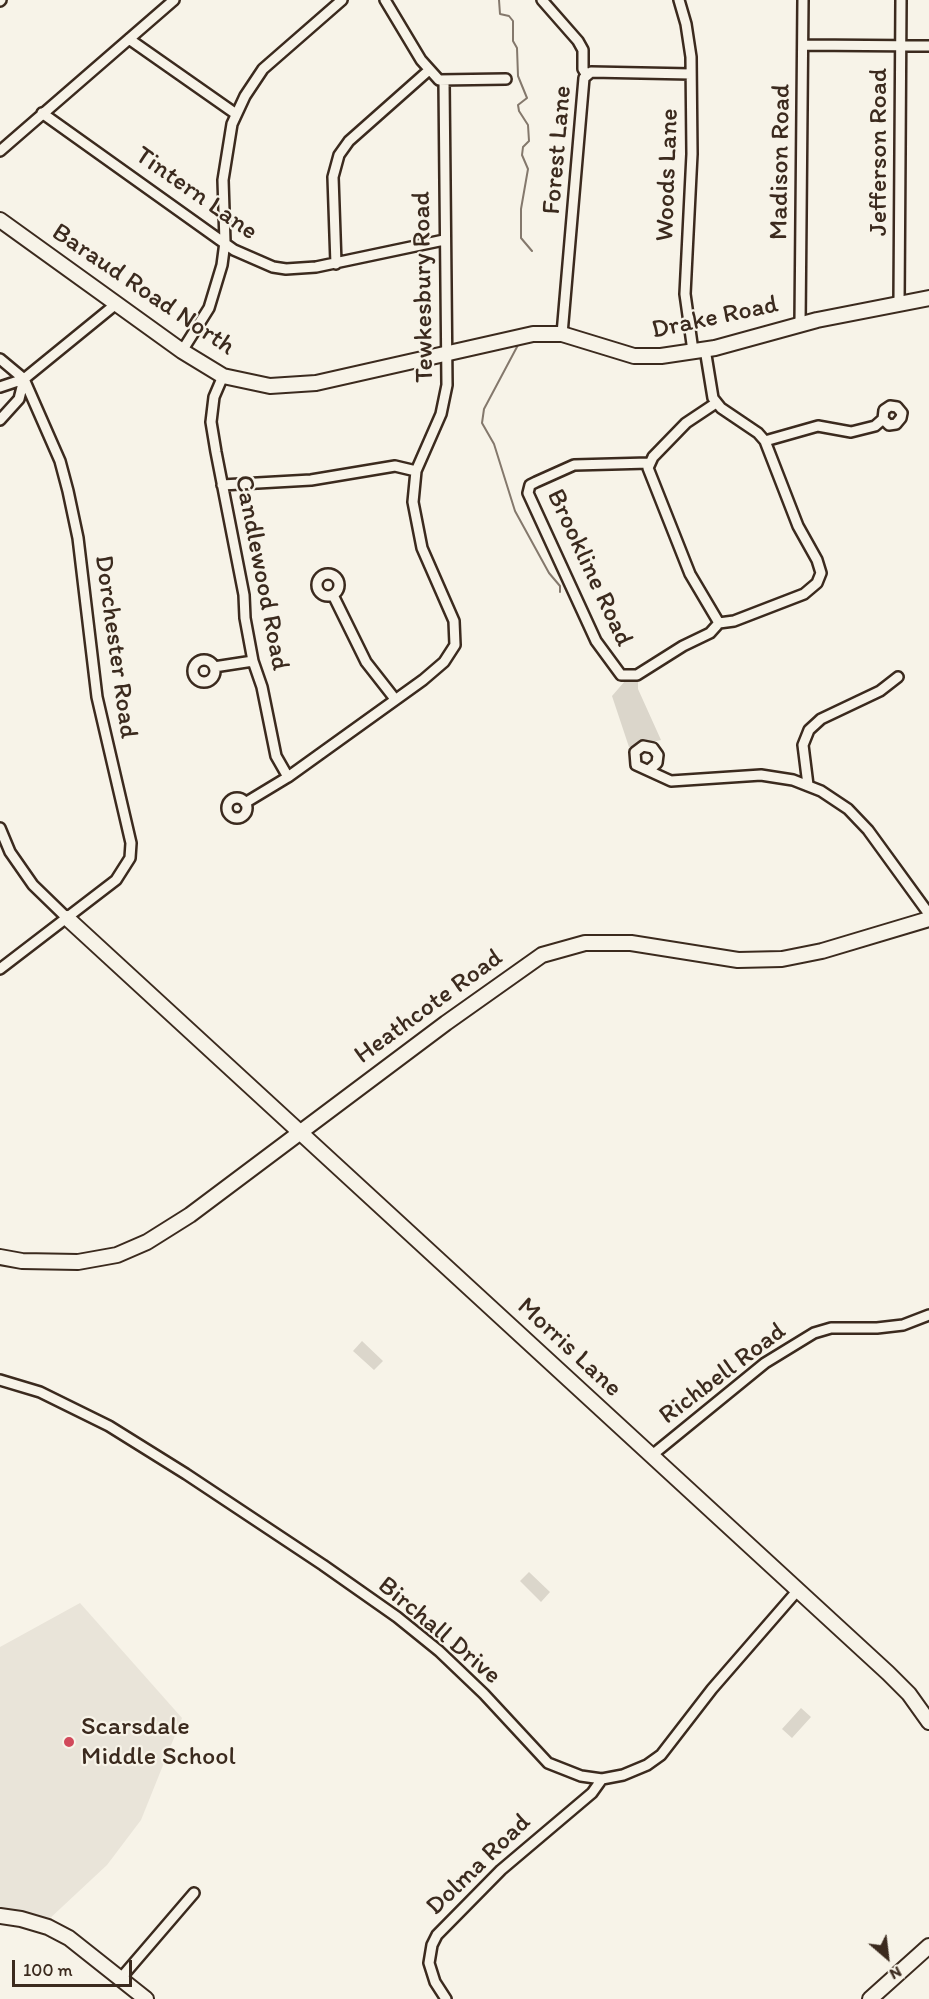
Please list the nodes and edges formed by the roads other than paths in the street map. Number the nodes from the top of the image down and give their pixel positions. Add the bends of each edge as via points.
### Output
1 (174, 0) edge
2 (342, 0) edge
3 (385, 0) edge
4 (542, 0) edge
5 (679, 0) edge
6 (803, 0) edge
7 (901, 0) edge
8 (129, 39) junction
9 (803, 45) junction
10 (900, 45) junction
11 (929, 46) edge
12 (428, 71) junction
13 (586, 74) junction
14 (691, 74) junction
15 (506, 78) dead end
16 (444, 81) junction
17 (42, 114) junction
18 (236, 114) junction
19 (0, 151) edge
20 (0, 220) edge
21 (444, 240) junction
22 (225, 242) junction
23 (336, 264) junction
24 (929, 298) edge
25 (116, 304) junction
26 (899, 304) junction
27 (800, 324) junction
28 (562, 334) junction
29 (513, 338) joint
30 (699, 350) junction
31 (182, 351) junction
32 (446, 353) junction
33 (0, 359) edge
34 (224, 376) junction
35 (24, 379) junction
36 (0, 387) edge
37 (716, 404) junction
38 (883, 419) dead end
39 (0, 420) edge
40 (765, 441) junction
41 (649, 463) junction
42 (416, 471) junction
43 (222, 485) junction
44 (333, 595) dead end
45 (719, 623) junction
46 (253, 661) junction
47 (214, 667) dead end
48 (898, 677) dead end
49 (395, 699) junction
50 (650, 769) dead end
51 (288, 777) junction
52 (808, 785) junction
53 (245, 803) dead end
54 (0, 828) edge
55 (929, 914) edge
56 (67, 918) junction
57 (929, 919) edge
58 (0, 969) edge
59 (300, 1132) junction
60 (0, 1257) edge
61 (929, 1315) edge
62 (0, 1380) edge
63 (651, 1456) junction
64 (798, 1590) junction
65 (929, 1722) edge
66 (602, 1779) junction
67 (194, 1893) dead end
68 (0, 1916) edge
69 (929, 1946) edge
70 (121, 1978) junction
71 (146, 1999) edge
72 (446, 1999) edge
73 (870, 1999) edge

1 - 8 street
2 - 18 street via 272,60
3 - 12 street
4 - 13 street via 578,41
5 - 14 street, Woods Lane via 689,36
6 - 9 street, Madison Road
7 - 10 street, Jefferson Road
8 - 17 street
8 - 18 street
9 - 10 street
9 - 27 street, Madison Road
10 - 11 street
10 - 26 street, Jefferson Road
12 - 16 street
12 - 23 street via 349,141 339,155 333,177
13 - 14 street, Forest Lane
13 - 28 street, Forest Lane via 581,88
14 - 30 street, Woods Lane via 692,154 685,294
15 - 16 street
16 - 21 street, Tewkesbury Road
17 - 19 street
17 - 22 street, Tintern Lane
18 - 22 street via 229,134 223,180
20 - 25 street, Baraud Road North
21 - 23 street, Tintern Lane
21 - 32 street, Tewkesbury Road
22 - 23 street, Tintern Lane via 243,256 273,267 299,269
22 - 31 street via 209,308
24 - 26 street, Drake Road
25 - 31 street, Baraud Road North
25 - 35 street
26 - 27 street, Drake Road
27 - 30 street, Drake Road
28 - 29 street, Drake Road
28 - 30 street, Drake Road via 634,356 661,357
29 - 32 street, Baraud Road North
30 - 37 street, Woods Lane
31 - 34 street, Baraud Road North
32 - 34 street, Baraud Road North via 298,386 270,386
32 - 42 street, Tewkesbury Road via 444,403
33 - 35 street, Dorchester Road
34 - 43 street, Candlewood Road via 214,397 212,422
35 - 36 street
35 - 39 street via 19,399
35 - 56 street, Dorchester Road via 60,461 76,520 97,698 131,834 130,858 116,880
37 - 40 street
37 - 41 street via 686,423
38 - 40 street via 875,426 851,432 818,426
40 - 45 street via 821,573 817,583 804,594
41 - 45 street via 650,475 690,574
41 - 45 street, Brookline Road via 574,465 530,485 528,493 596,641 621,675 637,675 710,633
42 - 43 street via 395,466 311,480
42 - 49 street, Tewkesbury Road via 413,502 417,532 454,621 456,638 444,662
43 - 46 street, Candlewood Road
44 - 49 street via 366,662
46 - 47 street
46 - 51 street, Candlewood Road via 276,756
48 - 52 street via 880,691 821,719 809,730 803,745
49 - 51 street, Tewkesbury Road
50 - 52 street via 656,776 671,781 761,776
51 - 53 street, Tewkesbury Road
52 - 55 street via 848,809 861,822
54 - 56 street via 10,852 33,885
56 - 58 street, Dorchester Road
56 - 59 street, Morris Lane
57 - 59 street, Heathcote Road via 822,951 772,960 738,960 631,943 564,947 520,969
59 - 60 street, Heathcote Road via 171,1228 132,1249 78,1262
59 - 63 street, Morris Lane
61 - 63 street, Richbell Road via 903,1324 831,1328 808,1336 765,1363
62 - 66 street, Birchall Drive via 32,1389 80,1411 193,1478 420,1635 484,1694 548,1763 573,1774
63 - 64 street, Morris Lane
64 - 65 street, Morris Lane via 898,1683
64 - 66 street, Birchall Drive via 660,1755 637,1770
66 - 72 street, Dolma Road via 592,1793 501,1870 437,1935 429,1963
67 - 70 street
68 - 70 street via 21,1918 58,1932
69 - 73 street
70 - 71 street

